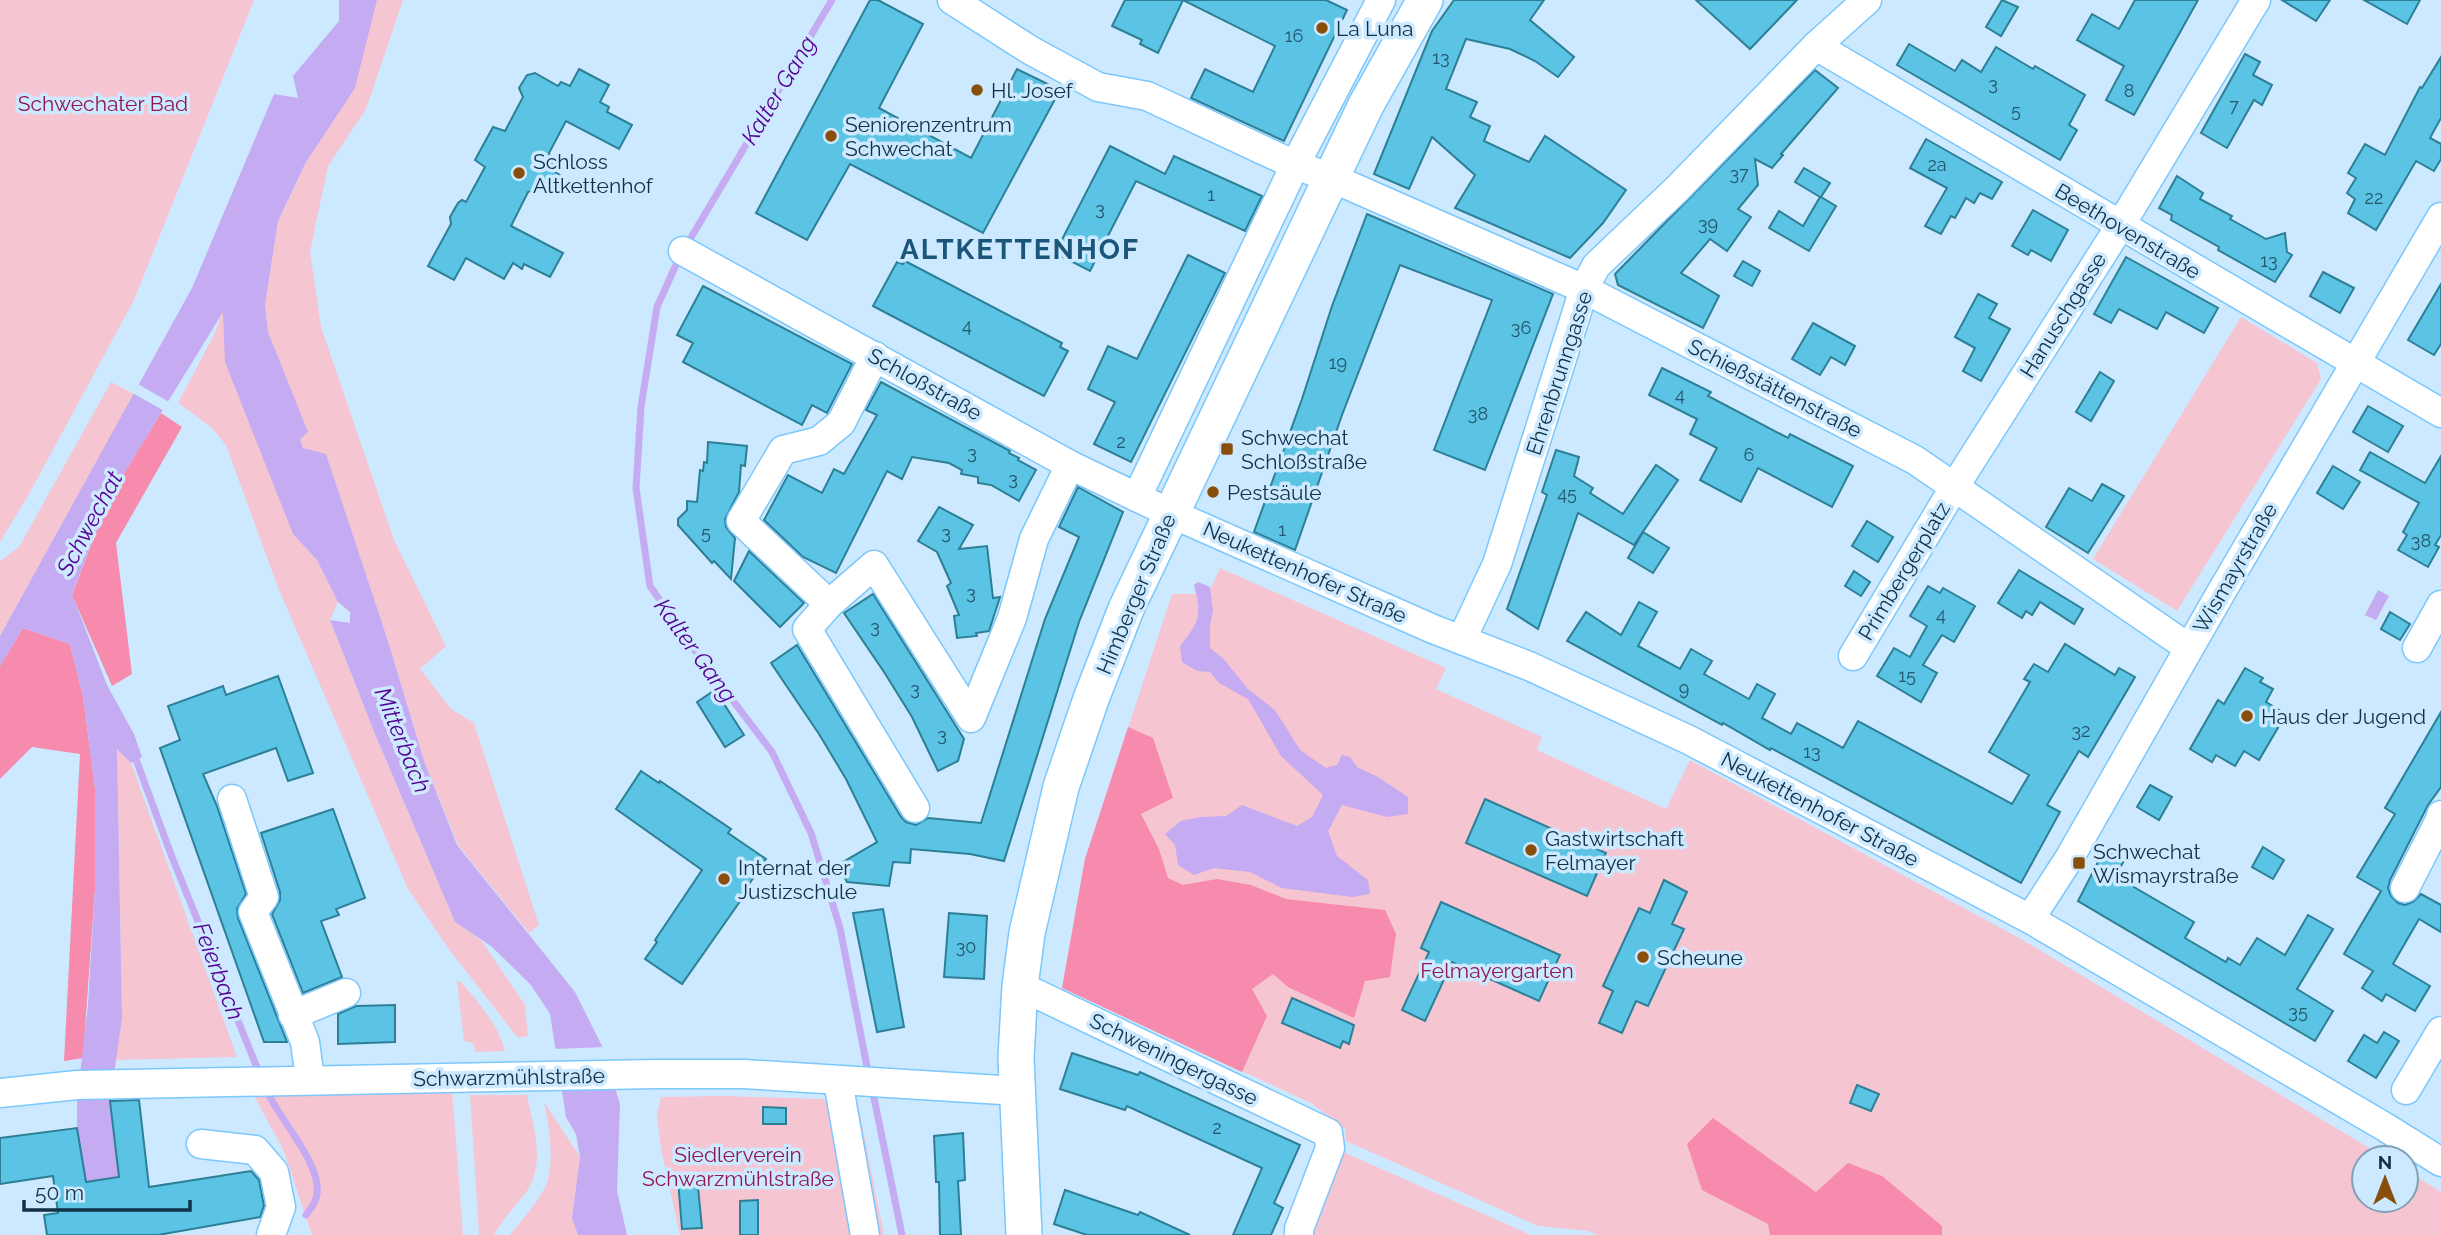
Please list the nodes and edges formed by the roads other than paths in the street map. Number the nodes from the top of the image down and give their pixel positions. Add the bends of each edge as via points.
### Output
1 (951, 0) edge
2 (1867, 0) edge
3 (2256, 0) edge
4 (1379, 1) edge
5 (1418, 10) edge
6 (1816, 46) junction
7 (1295, 165) junction
8 (1332, 178) junction
9 (2441, 218) edge
10 (2120, 226) junction
11 (683, 251) dead end
12 (1584, 289) junction
13 (875, 356) junction
14 (2353, 363) junction
15 (2441, 413) edge
16 (1070, 466) junction
17 (1955, 486) junction
18 (1137, 497) junction
19 (1170, 513) junction
20 (829, 604) junction
21 (2441, 605) edge
22 (1462, 639) junction
23 (2189, 648) junction
24 (2417, 648) dead end
25 (1853, 656) dead end
26 (232, 799) dead end
27 (915, 808) dead end
28 (2441, 815) edge
29 (2405, 888) dead end
30 (2030, 919) junction
31 (1020, 986) junction
32 (346, 993) dead end
33 (293, 1015) junction
34 (2441, 1031) edge
35 (310, 1079) junction
36 (843, 1081) junction
37 (2406, 1090) dead end
38 (1018, 1091) junction
39 (0, 1093) edge
40 (201, 1144) dead end
41 (2441, 1162) edge
42 (271, 1235) edge
43 (865, 1235) edge
44 (1024, 1235) edge
45 (1299, 1235) edge

1 - 7 street, Schießstättenstraße via 1098,87 1147,96
2 - 6 street, Ehrenbrunngasse
3 - 10 street, Hanuschgasse
4 - 5 street
4 - 7 street
5 - 8 main road, Himberger Straße
6 - 10 street, Beethovenstraße
6 - 12 street, Ehrenbrunngasse via 1596,266
7 - 8 street, Schießstättenstraße
7 - 18 street
8 - 12 street, Schießstättenstraße
8 - 19 main road, Himberger Straße
9 - 14 street, Wismayrstraße
10 - 14 street, Beethovenstraße
10 - 17 street, Hanuschgasse
11 - 13 street, Schloßstraße
12 - 17 street, Schießstättenstraße via 1915,460
12 - 22 street, Ehrenbrunngasse via 1497,564
13 - 16 street, Schloßstraße
13 - 20 street via 841,423 819,441 783,450 741,521
14 - 15 street, Beethovenstraße
14 - 23 street, Wismayrstraße
16 - 18 street, Schloßstraße
16 - 20 street via 1034,539 1012,618 971,718 874,565
17 - 23 street, Schießstättenstraße
17 - 25 street, Primbergerplatz
18 - 19 street, Schloßstraße
19 - 22 street, Neukettenhofer Straße
19 - 31 main road, Himberger Straße via 1126,609 1061,787 1027,933
20 - 27 street via 807,629
21 - 24 street
22 - 30 street, Neukettenhofer Straße via 1689,740
23 - 30 street, Wismayrstraße
26 - 33 street via 264,897 253,912
28 - 29 street
30 - 41 street, Neukettenhofer Straße
31 - 38 main road, Himberger Straße
31 - 45 street, Schweningergasse via 1328,1133 1329,1148
32 - 33 street
33 - 35 street via 305,1042
34 - 37 street
35 - 36 street, Schwarzmühlstraße via 744,1074
35 - 39 street, Schwarzmühlstraße via 78,1085
36 - 38 street, Schwarzmühlstraße
36 - 43 street
38 - 44 main road, Himberger Straße
40 - 42 street via 255,1150 274,1172 281,1207

